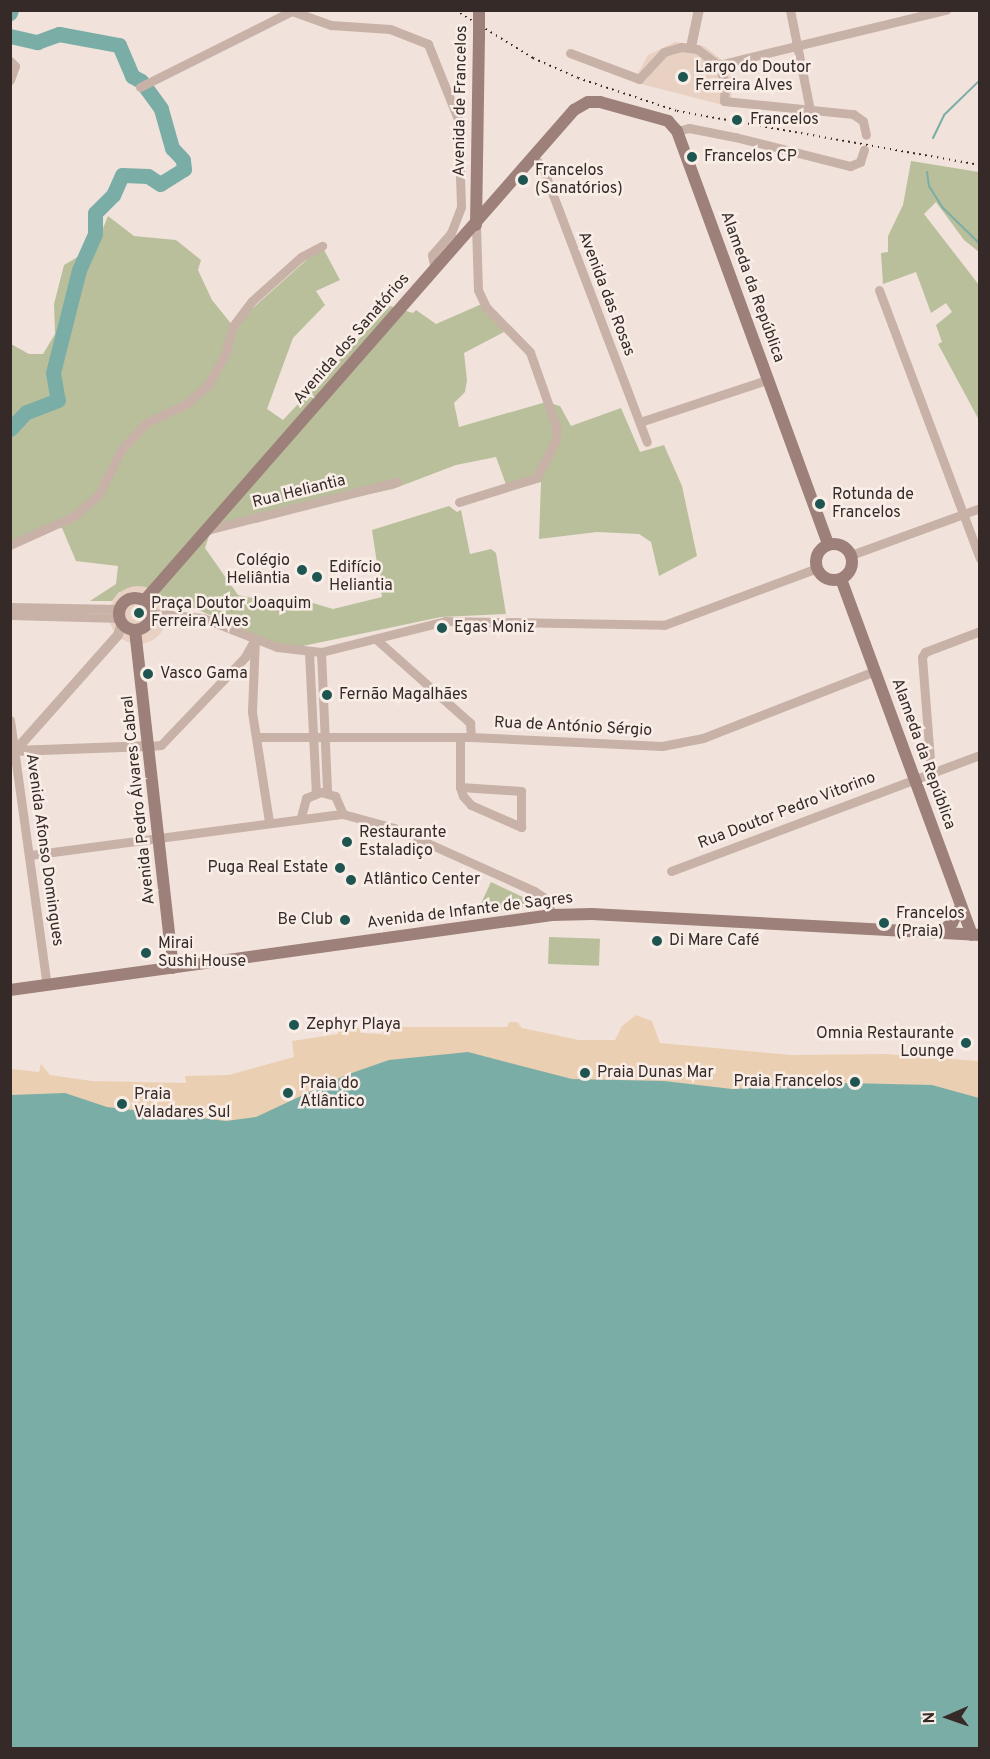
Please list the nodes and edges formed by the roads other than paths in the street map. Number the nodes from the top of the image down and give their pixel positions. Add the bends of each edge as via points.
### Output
1 (699, 10) edge
2 (790, 10) edge
3 (946, 10) edge
4 (290, 11) edge
5 (479, 12) edge
6 (798, 45) junction
7 (691, 47) junction
8 (570, 53) dead end
9 (10, 61) edge
10 (718, 65) junction
11 (10, 80) edge
12 (142, 86) dead end
13 (810, 110) junction
14 (676, 131) junction
15 (866, 135) dead end
16 (864, 150) dead end
17 (535, 159) junction
18 (476, 191) junction
19 (501, 197) junction
20 (476, 225) junction
21 (322, 246) dead end
22 (435, 269) junction
23 (879, 290) dead end
24 (769, 379) junction
25 (640, 422) junction
26 (647, 442) dead end
27 (397, 482) dead end
28 (459, 502) dead end
29 (980, 508) edge
30 (964, 514) junction
31 (207, 530) junction
32 (828, 544) junction
33 (10, 545) edge
34 (851, 555) junction
35 (980, 559) edge
36 (817, 568) junction
37 (841, 579) junction
38 (144, 601) junction
39 (10, 607) edge
40 (151, 613) junction
41 (10, 615) edge
42 (120, 617) junction
43 (135, 630) junction
44 (980, 631) edge
45 (255, 639) junction
46 (377, 640) junction
47 (309, 652) junction
48 (321, 652) junction
49 (875, 671) junction
50 (10, 720) edge
51 (460, 736) junction
52 (256, 737) junction
53 (313, 737) junction
54 (324, 737) junction
55 (471, 737) junction
56 (150, 746) junction
57 (12, 753) edge
58 (980, 755) edge
59 (932, 772) junction
60 (914, 779) junction
61 (460, 787) junction
62 (327, 792) junction
63 (316, 793) junction
64 (343, 814) junction
65 (301, 818) junction
66 (269, 822) junction
67 (160, 837) junction
68 (30, 855) junction
69 (671, 871) dead end
70 (961, 906) junction
71 (552, 915) junction
72 (940, 933) junction
73 (976, 935) edge
74 (173, 968) junction
75 (47, 985) junction
76 (10, 990) edge

1 - 7 street
2 - 6 street
3 - 6 street
4 - 12 street
4 - 22 street via 331,25 390,29 428,44 458,119 462,207 451,233 432,255
5 - 18 main road, Avenida de Francelos, bridge
6 - 10 street
6 - 13 street
7 - 8 street via 664,52 639,79
7 - 10 street via 708,54
9 - 11 street via 15,66
10 - 13 street via 725,82 724,101
13 - 15 street via 860,117
14 - 16 street via 689,128 735,137 843,165 855,166
14 - 17 main road, Avenida dos Sanatórios via 668,121 588,102 574,110
14 - 24 main road, Alameda da República
17 - 19 main road, Avenida dos Sanatórios
17 - 25 street, Avenida das Rosas via 542,166
18 - 19 main road, Avenida de Francelos
18 - 20 main road, Avenida de Francelos
19 - 20 main road, Avenida dos Sanatórios
20 - 22 main road, Avenida dos Sanatórios
20 - 28 street via 478,290 486,307 530,352 556,426 556,440 536,478
21 - 33 street via 286,269 252,301 232,326 226,352 208,385 186,404 146,423 121,450 99,494 74,516
22 - 31 main road, Avenida dos Sanatórios
23 - 30 street
24 - 25 street
24 - 32 main road, Alameda da República
25 - 26 street, Avenida das Rosas
27 - 31 street, Rua Heliantia
29 - 30 street
30 - 34 street
30 - 35 street
31 - 38 main road, Avenida dos Sanatórios
32 - 34 main road via 842,545
32 - 36 main road via 818,554
34 - 37 main road via 851,569
36 - 37 main road via 827,578
36 - 46 street via 664,625 446,621
37 - 49 main road, Alameda da República
38 - 40 main road
38 - 42 main road, Avenida dos Sanatórios via 130,599
39 - 42 street
40 - 43 main road via 149,623
40 - 45 street via 203,618
41 - 42 street
42 - 43 main road
42 - 57 street via 118,635
43 - 56 main road, Avenida Pedro Álvares Cabral
44 - 59 street via 925,652 922,657
45 - 47 street
45 - 52 street via 252,712
45 - 56 street via 245,657 161,745
46 - 48 street
46 - 55 street via 470,723
47 - 48 street
47 - 53 street
48 - 54 street
49 - 55 street, Rua de António Sérgio via 703,738 662,746
49 - 60 main road, Alameda da República
50 - 57 street, Avenida Afonso Domingues
51 - 54 street, Rua de António Sérgio
51 - 55 street, Rua de António Sérgio
51 - 61 street
52 - 53 street, Rua de António Sérgio
52 - 66 street
53 - 54 street, Rua de António Sérgio
53 - 63 street
54 - 62 street
56 - 57 street
56 - 67 main road, Avenida Pedro Álvares Cabral
57 - 68 street, Avenida Afonso Domingues
58 - 59 street, Rua Doutor Pedro Vitorino
59 - 60 street, Rua Doutor Pedro Vitorino
60 - 69 street, Rua Doutor Pedro Vitorino
60 - 70 main road, Alameda da República
61 - 61 street via 471,805 521,827 521,791
62 - 63 street
62 - 64 street via 339,800
63 - 65 street via 303,802
64 - 65 street
64 - 71 street via 394,828 534,891 546,899
65 - 66 street
66 - 67 street
67 - 68 street
67 - 74 main road, Avenida Pedro Álvares Cabral
68 - 75 street, Avenida Afonso Domingues
70 - 72 main road via 952,924
70 - 73 main road, Alameda da República
71 - 72 main road, Avenida de Infante de Sagres
71 - 74 main road, Avenida de Infante de Sagres
72 - 73 main road, Avenida de Infante de Sagres
74 - 75 main road, Avenida de Infante de Sagres
75 - 76 main road, Avenida de Infante de Sagres

